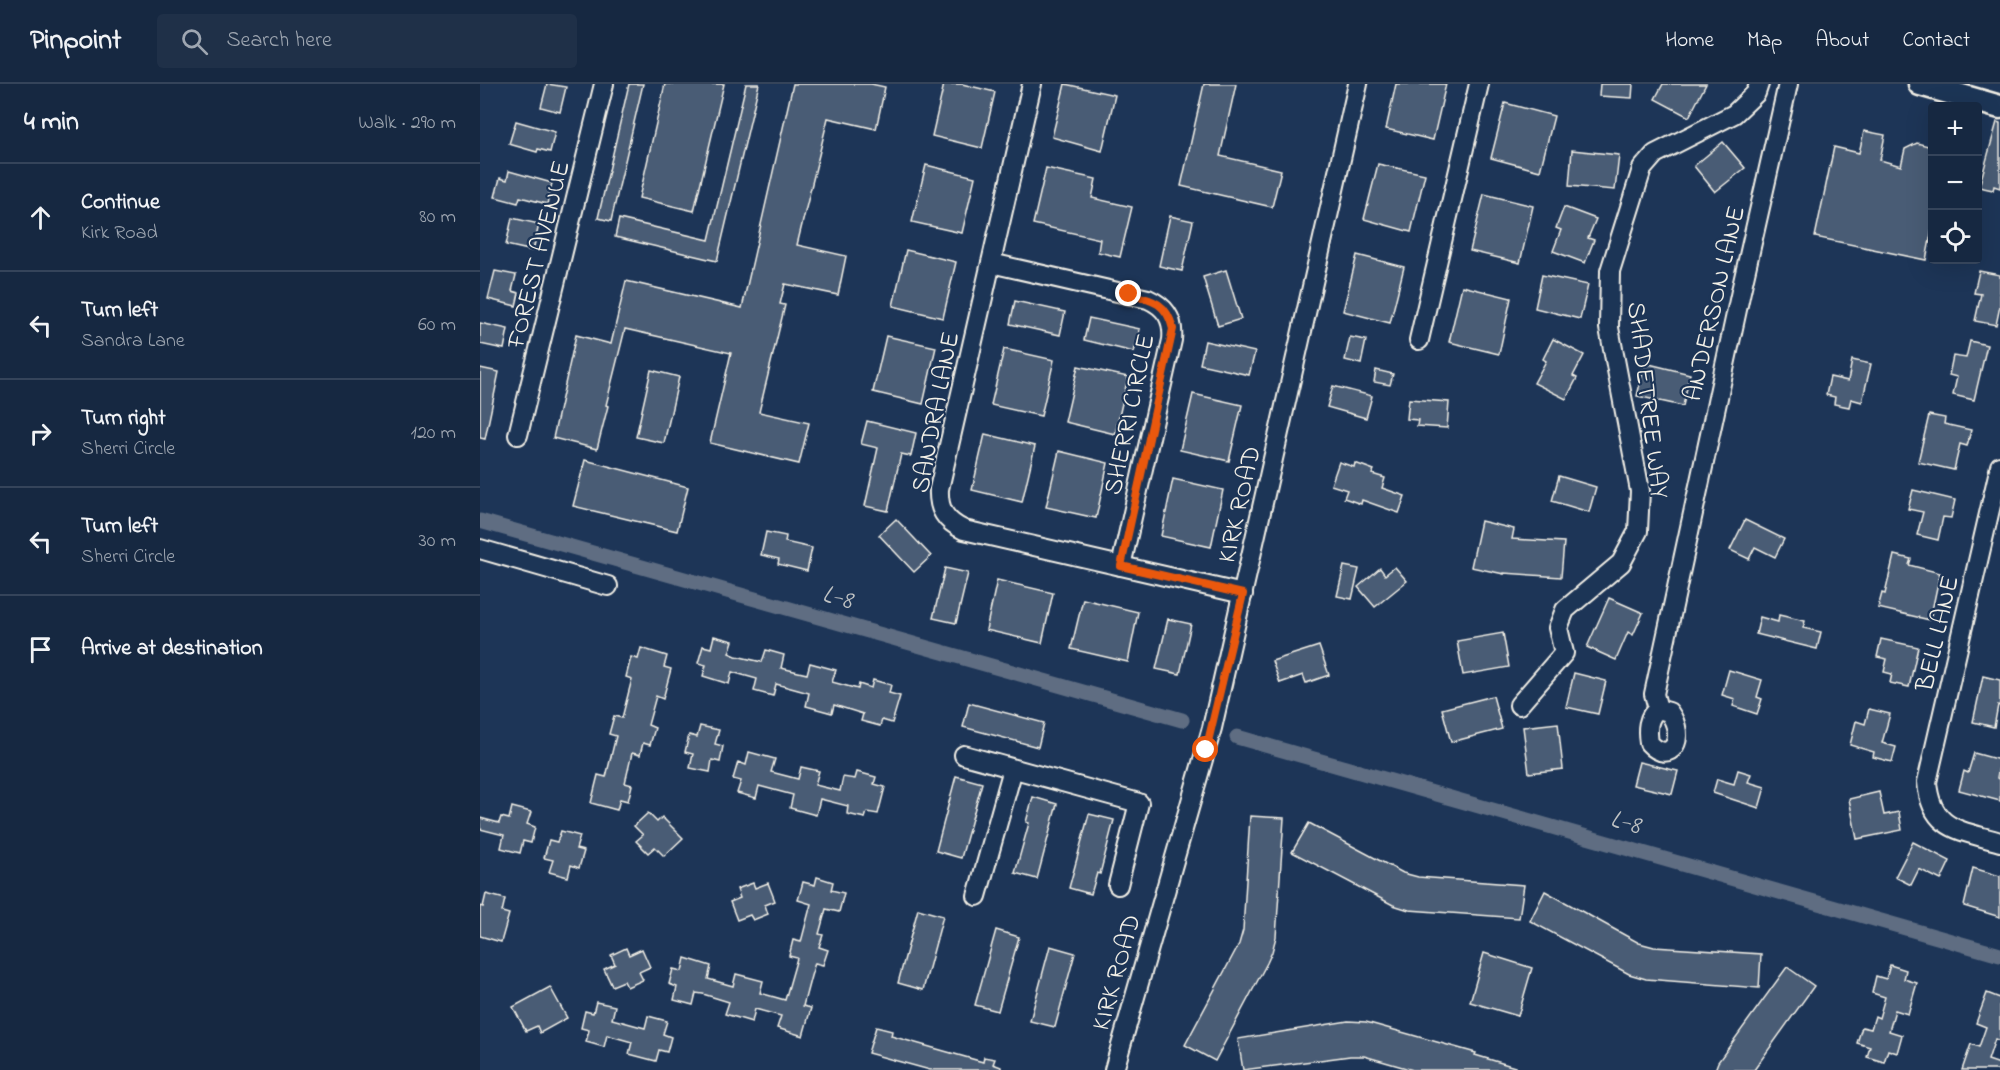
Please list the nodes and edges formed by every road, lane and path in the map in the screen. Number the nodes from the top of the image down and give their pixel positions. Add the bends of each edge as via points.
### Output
1 (604, 84) edge
2 (1032, 84) edge
3 (1359, 84) edge
4 (1479, 84) edge
5 (1759, 84) edge
6 (1788, 84) edge
7 (1920, 84) edge
8 (2000, 107) edge
9 (991, 263) junction
10 (1419, 340) dead end
11 (518, 435) dead end
12 (2000, 465) edge
13 (480, 549) edge
14 (1121, 566) junction
15 (608, 586) dead end
16 (1243, 594) junction
17 (1519, 705) dead end
18 (1658, 709) dead end
19 (964, 755) dead end
20 (1013, 769) junction
21 (2000, 842) edge
22 (1118, 885) dead end
23 (977, 896) dead end
24 (1114, 1070) edge

1 - 11 street, FOREST AVENUE
2 - 9 street, SANDRA LANE
3 - 16 street, KIRK ROAD
4 - 10 street
5 - 17 street, SHADETREE WAY via 1756,93 1734,114 1655,154 1642,169 1610,271 1609,328 1640,491 1638,531 1621,563 1565,610 1558,628 1564,653
6 - 18 street, ANDERSON LANE via 1654,694
7 - 8 main road
9 - 14 street, SANDRA LANE via 939,489 941,509 946,519 964,530
9 - 14 street, SHERRI CIRCLE via 1148,299 1158,303 1171,319 1172,340
12 - 21 street, BELL LANE via 1927,782 1935,811 1948,826
13 - 15 street
14 - 16 street, SANDRA LANE
16 - 24 street, KIRK ROAD via 1212,728
19 - 20 street
20 - 22 street via 1139,803
20 - 23 street

